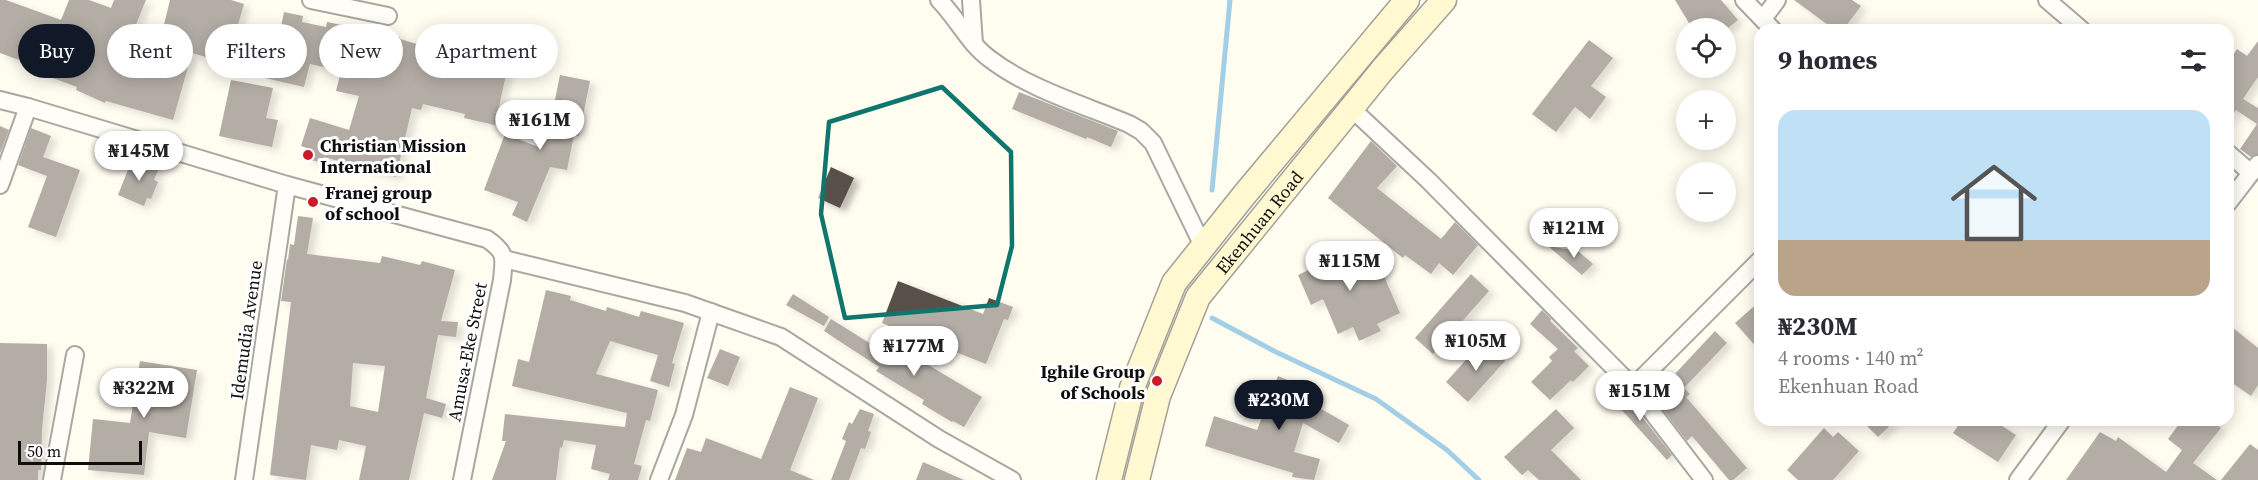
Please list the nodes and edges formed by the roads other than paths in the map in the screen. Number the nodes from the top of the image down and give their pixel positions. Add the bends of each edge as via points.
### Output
1 (311, 0) edge
2 (939, 0) edge
3 (971, 0) edge
4 (1407, 0) edge
5 (1443, 0) edge
6 (1744, 0) edge
7 (1777, 0) edge
8 (2047, 0) edge
9 (388, 16) dead end
10 (1767, 24) edge
11 (1768, 24) edge
12 (2075, 24) edge
13 (974, 44) junction
14 (0, 100) edge
15 (28, 107) junction
16 (1351, 108) junction
17 (2234, 156) edge
18 (2254, 168) edge
19 (0, 185) edge
20 (287, 185) junction
21 (2234, 195) edge
22 (1203, 246) junction
23 (504, 259) junction
24 (1754, 266) edge
25 (711, 312) junction
26 (75, 355) dead end
27 (1634, 387) junction
28 (2058, 426) edge
29 (52, 480) edge
30 (244, 480) edge
31 (462, 480) edge
32 (659, 480) edge
33 (1012, 480) edge
34 (1109, 480) edge
35 (1137, 480) edge
36 (1704, 480) edge
37 (2018, 480) edge

1 - 9 street
2 - 13 street
3 - 13 street
4 - 22 main road, Ekenhuan Road
5 - 16 main road, Ekenhuan Road
6 - 10 street
7 - 11 street
8 - 12 street
13 - 22 street via 1024,80 1141,131 1153,142
14 - 15 street
15 - 19 street
15 - 20 street
16 - 27 street
16 - 35 main road, Ekenhuan Road via 1198,297 1158,396
17 - 18 street
18 - 21 street
20 - 23 street via 488,239 500,248
20 - 30 street, Idemudia Avenue
22 - 34 main road, Ekenhuan Road via 1174,283 1132,388
23 - 25 street
23 - 31 street, Amusa-Eke Street
24 - 27 street
25 - 32 street via 684,415
25 - 33 street via 782,337 939,439
26 - 29 street
27 - 36 street
28 - 37 street

